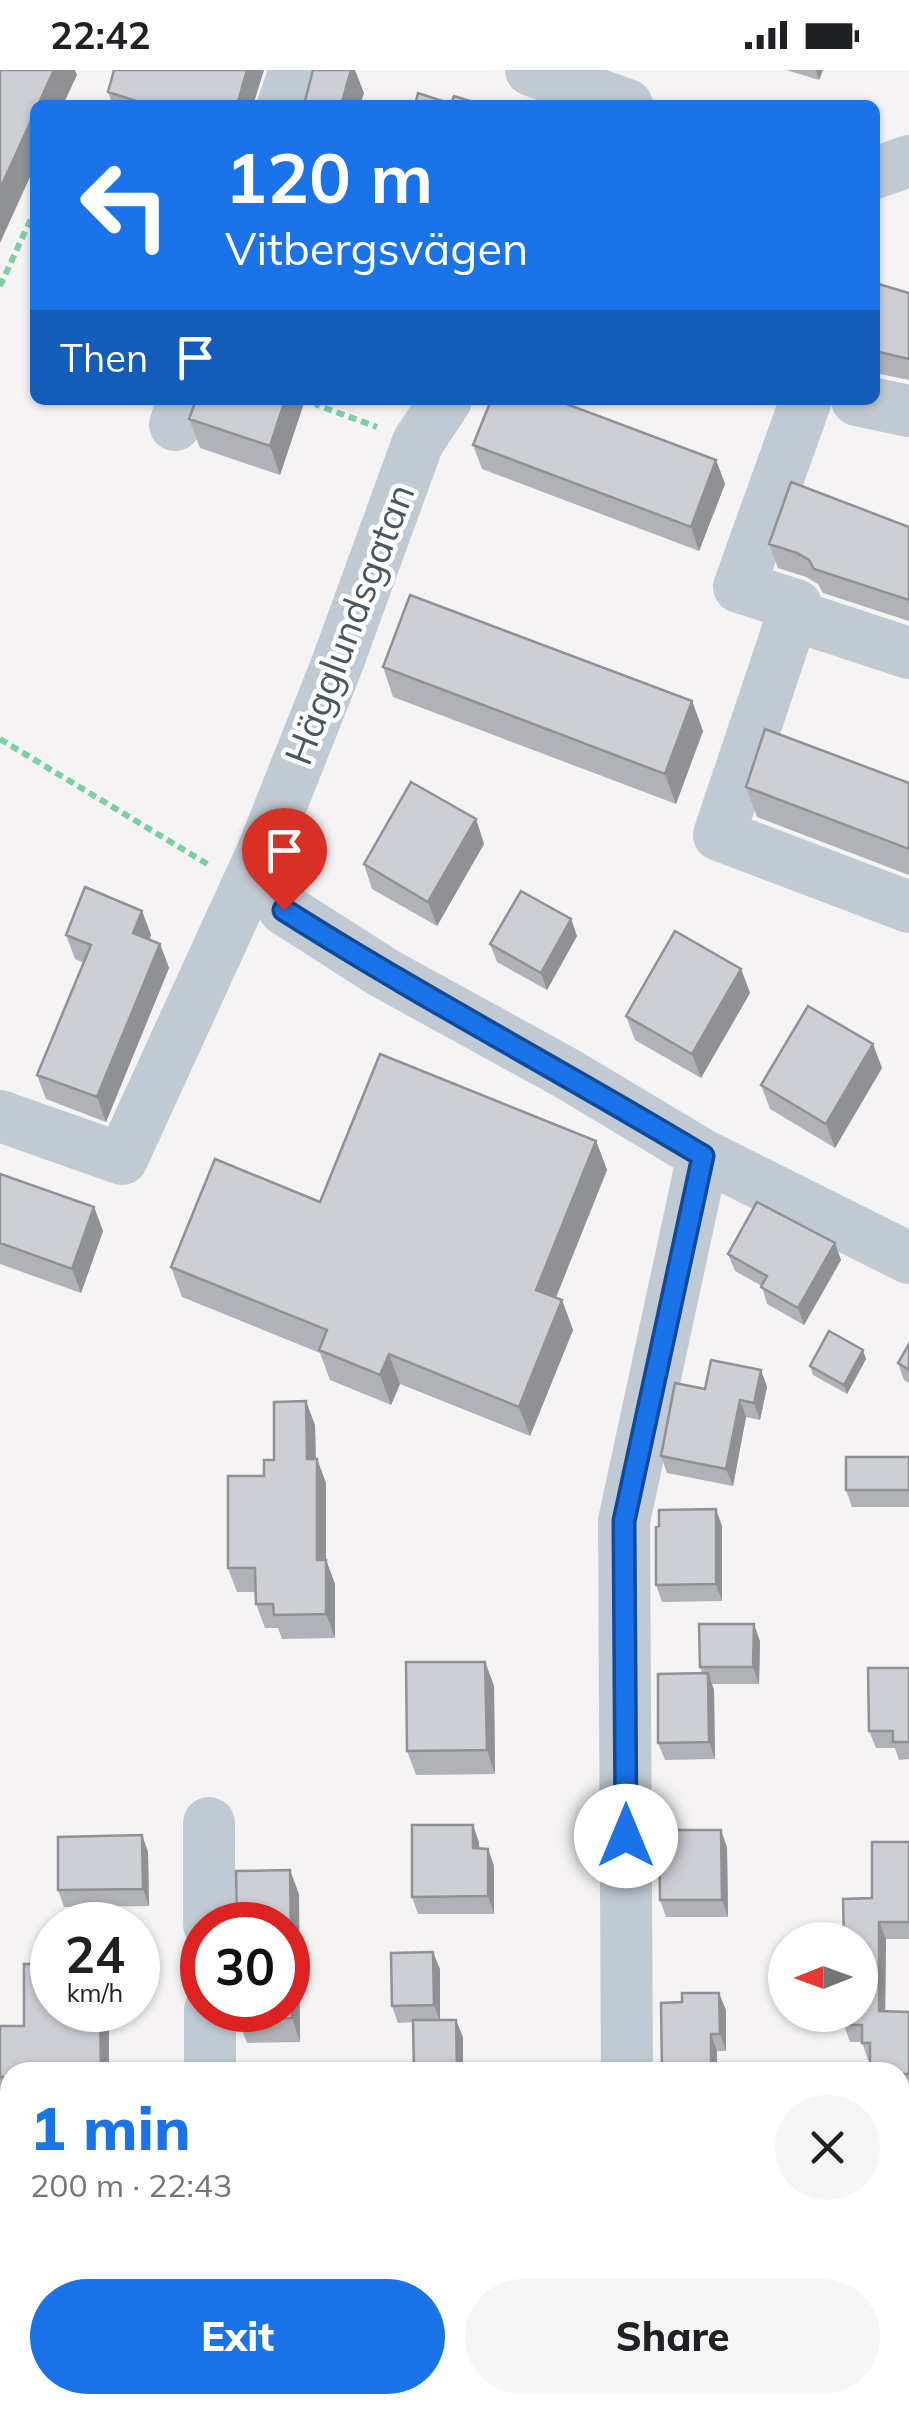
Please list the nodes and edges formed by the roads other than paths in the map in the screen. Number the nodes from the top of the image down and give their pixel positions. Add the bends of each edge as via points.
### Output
1 (295, 70) edge
2 (532, 70) edge
3 (285, 100) edge
4 (613, 100) edge
5 (909, 161) edge
6 (880, 171) edge
7 (804, 405) edge
8 (880, 405) edge
9 (909, 411) edge
10 (432, 421) edge
11 (793, 614) junction
12 (909, 653) edge
13 (239, 862) junction
14 (909, 907) edge
15 (0, 1116) edge
16 (703, 1156) junction
17 (909, 1258) edge
18 (209, 1823) dead end
19 (209, 1902) edge
20 (210, 2032) edge
21 (210, 2062) edge
22 (626, 2062) edge

1 - 3 street
2 - 4 street
5 - 6 street
7 - 11 street via 740,587 796,605
8 - 9 street
10 - 13 street, Hägglundsgatan via 336,667
11 - 12 street
11 - 14 street via 719,835
13 - 15 street, Hägglundsgatan via 122,1159
13 - 16 street via 284,910
16 - 17 street
16 - 22 street via 624,1521
18 - 19 street
20 - 21 street

